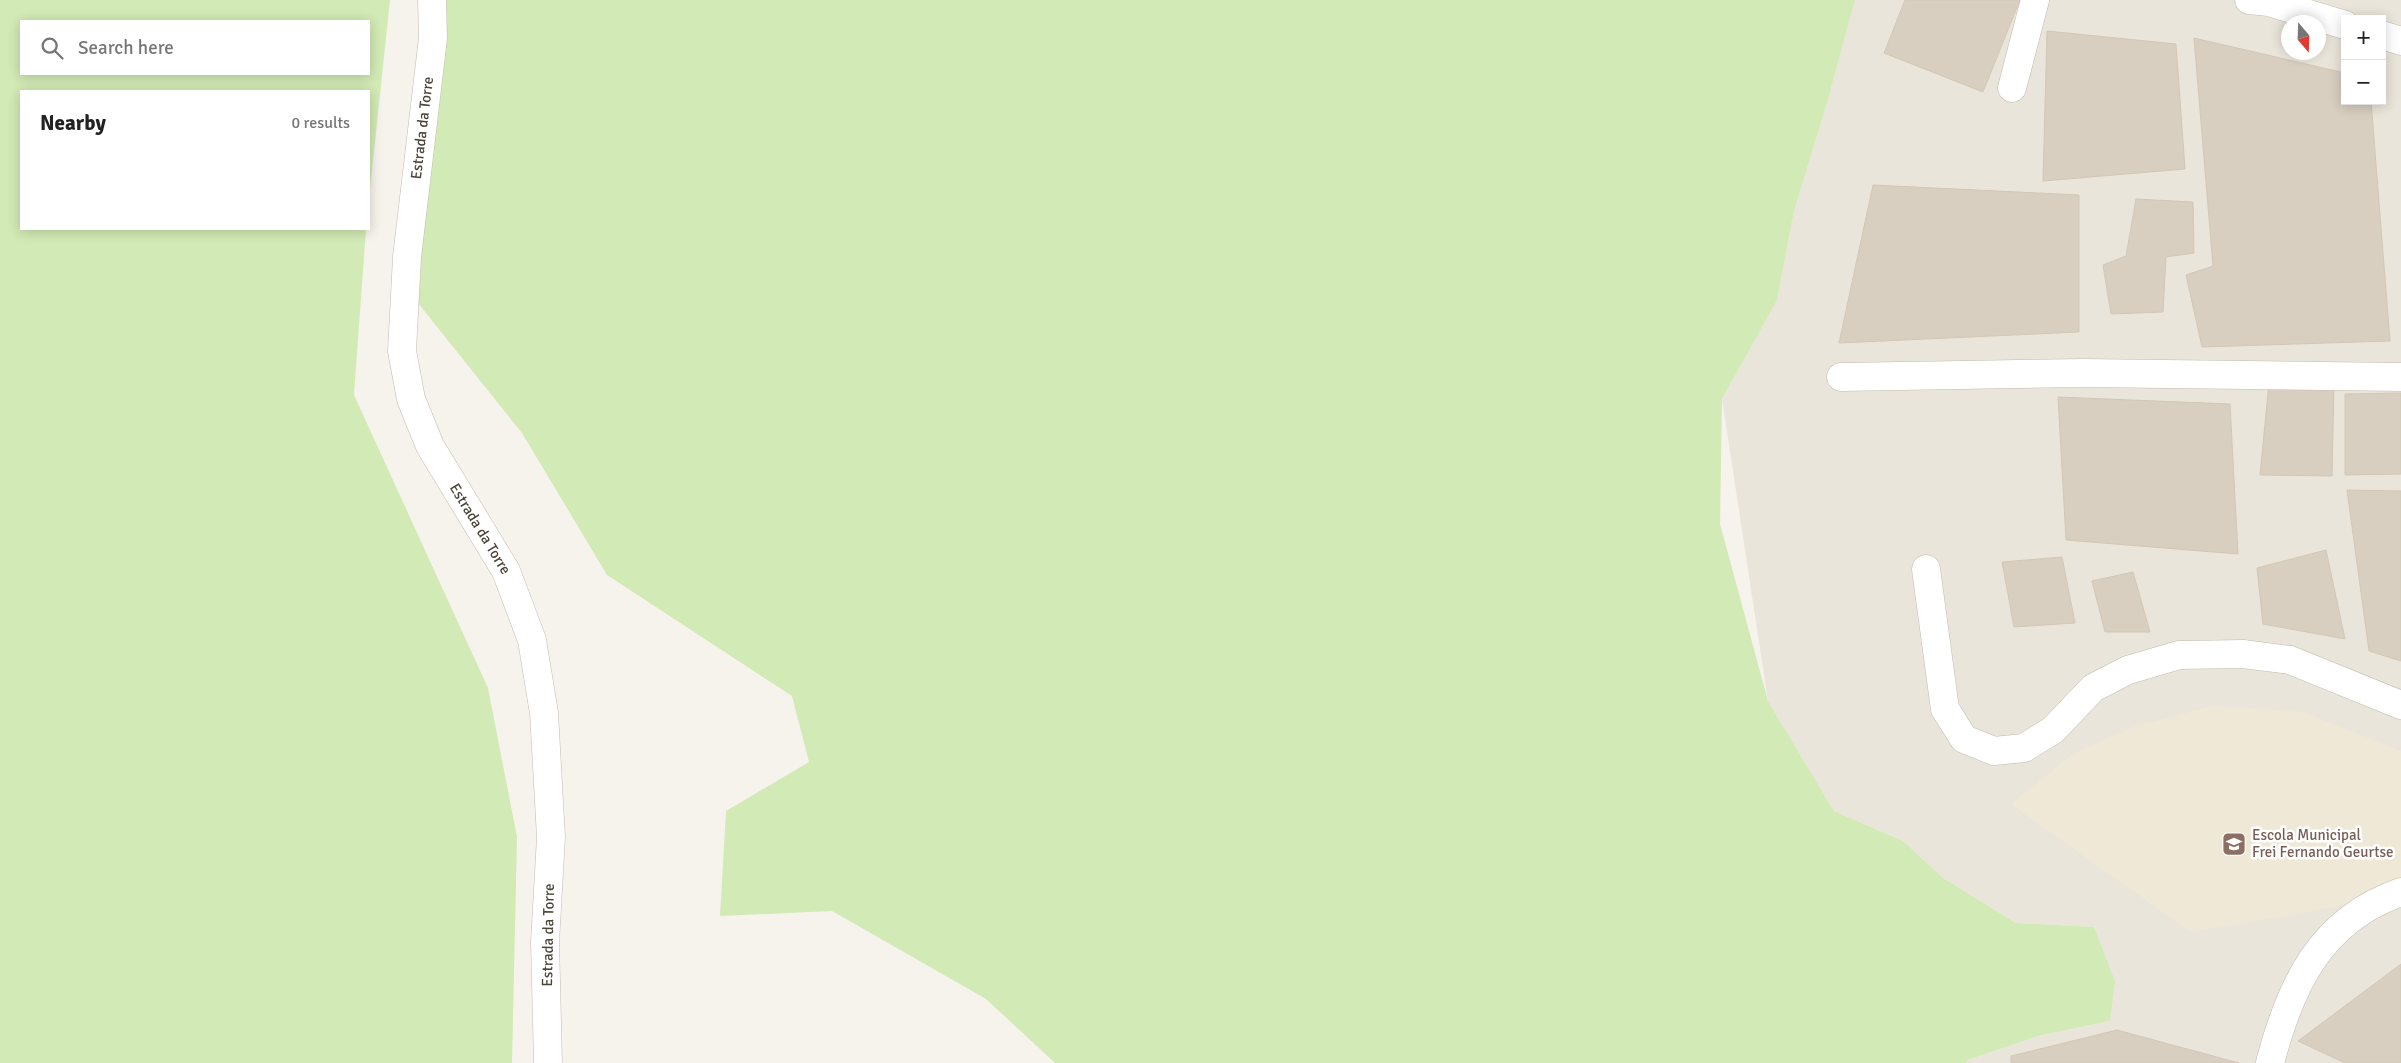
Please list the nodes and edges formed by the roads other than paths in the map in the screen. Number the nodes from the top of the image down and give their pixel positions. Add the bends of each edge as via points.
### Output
1 (432, 0) edge
2 (2035, 0) edge
3 (2249, 0) edge
4 (2341, 24) edge
5 (2386, 36) edge
6 (2401, 41) edge
7 (2012, 88) dead end
8 (1841, 376) dead end
9 (2401, 377) edge
10 (1926, 569) dead end
11 (2401, 705) edge
12 (2401, 892) edge
13 (548, 1063) edge
14 (2270, 1063) edge

1 - 13 street, Estrada da Torre via 433,38 406,257 402,351 411,400 430,446 506,571 532,640 544,713 551,837 545,942
2 - 7 street
3 - 4 street via 2269,2
5 - 6 street
8 - 9 street via 2083,373
10 - 11 street via 1945,709 1964,739 1994,751 2024,748 2054,730 2093,688 2128,670 2179,655 2243,654 2290,660
12 - 14 street via 2352,917 2322,943 2279,1025

